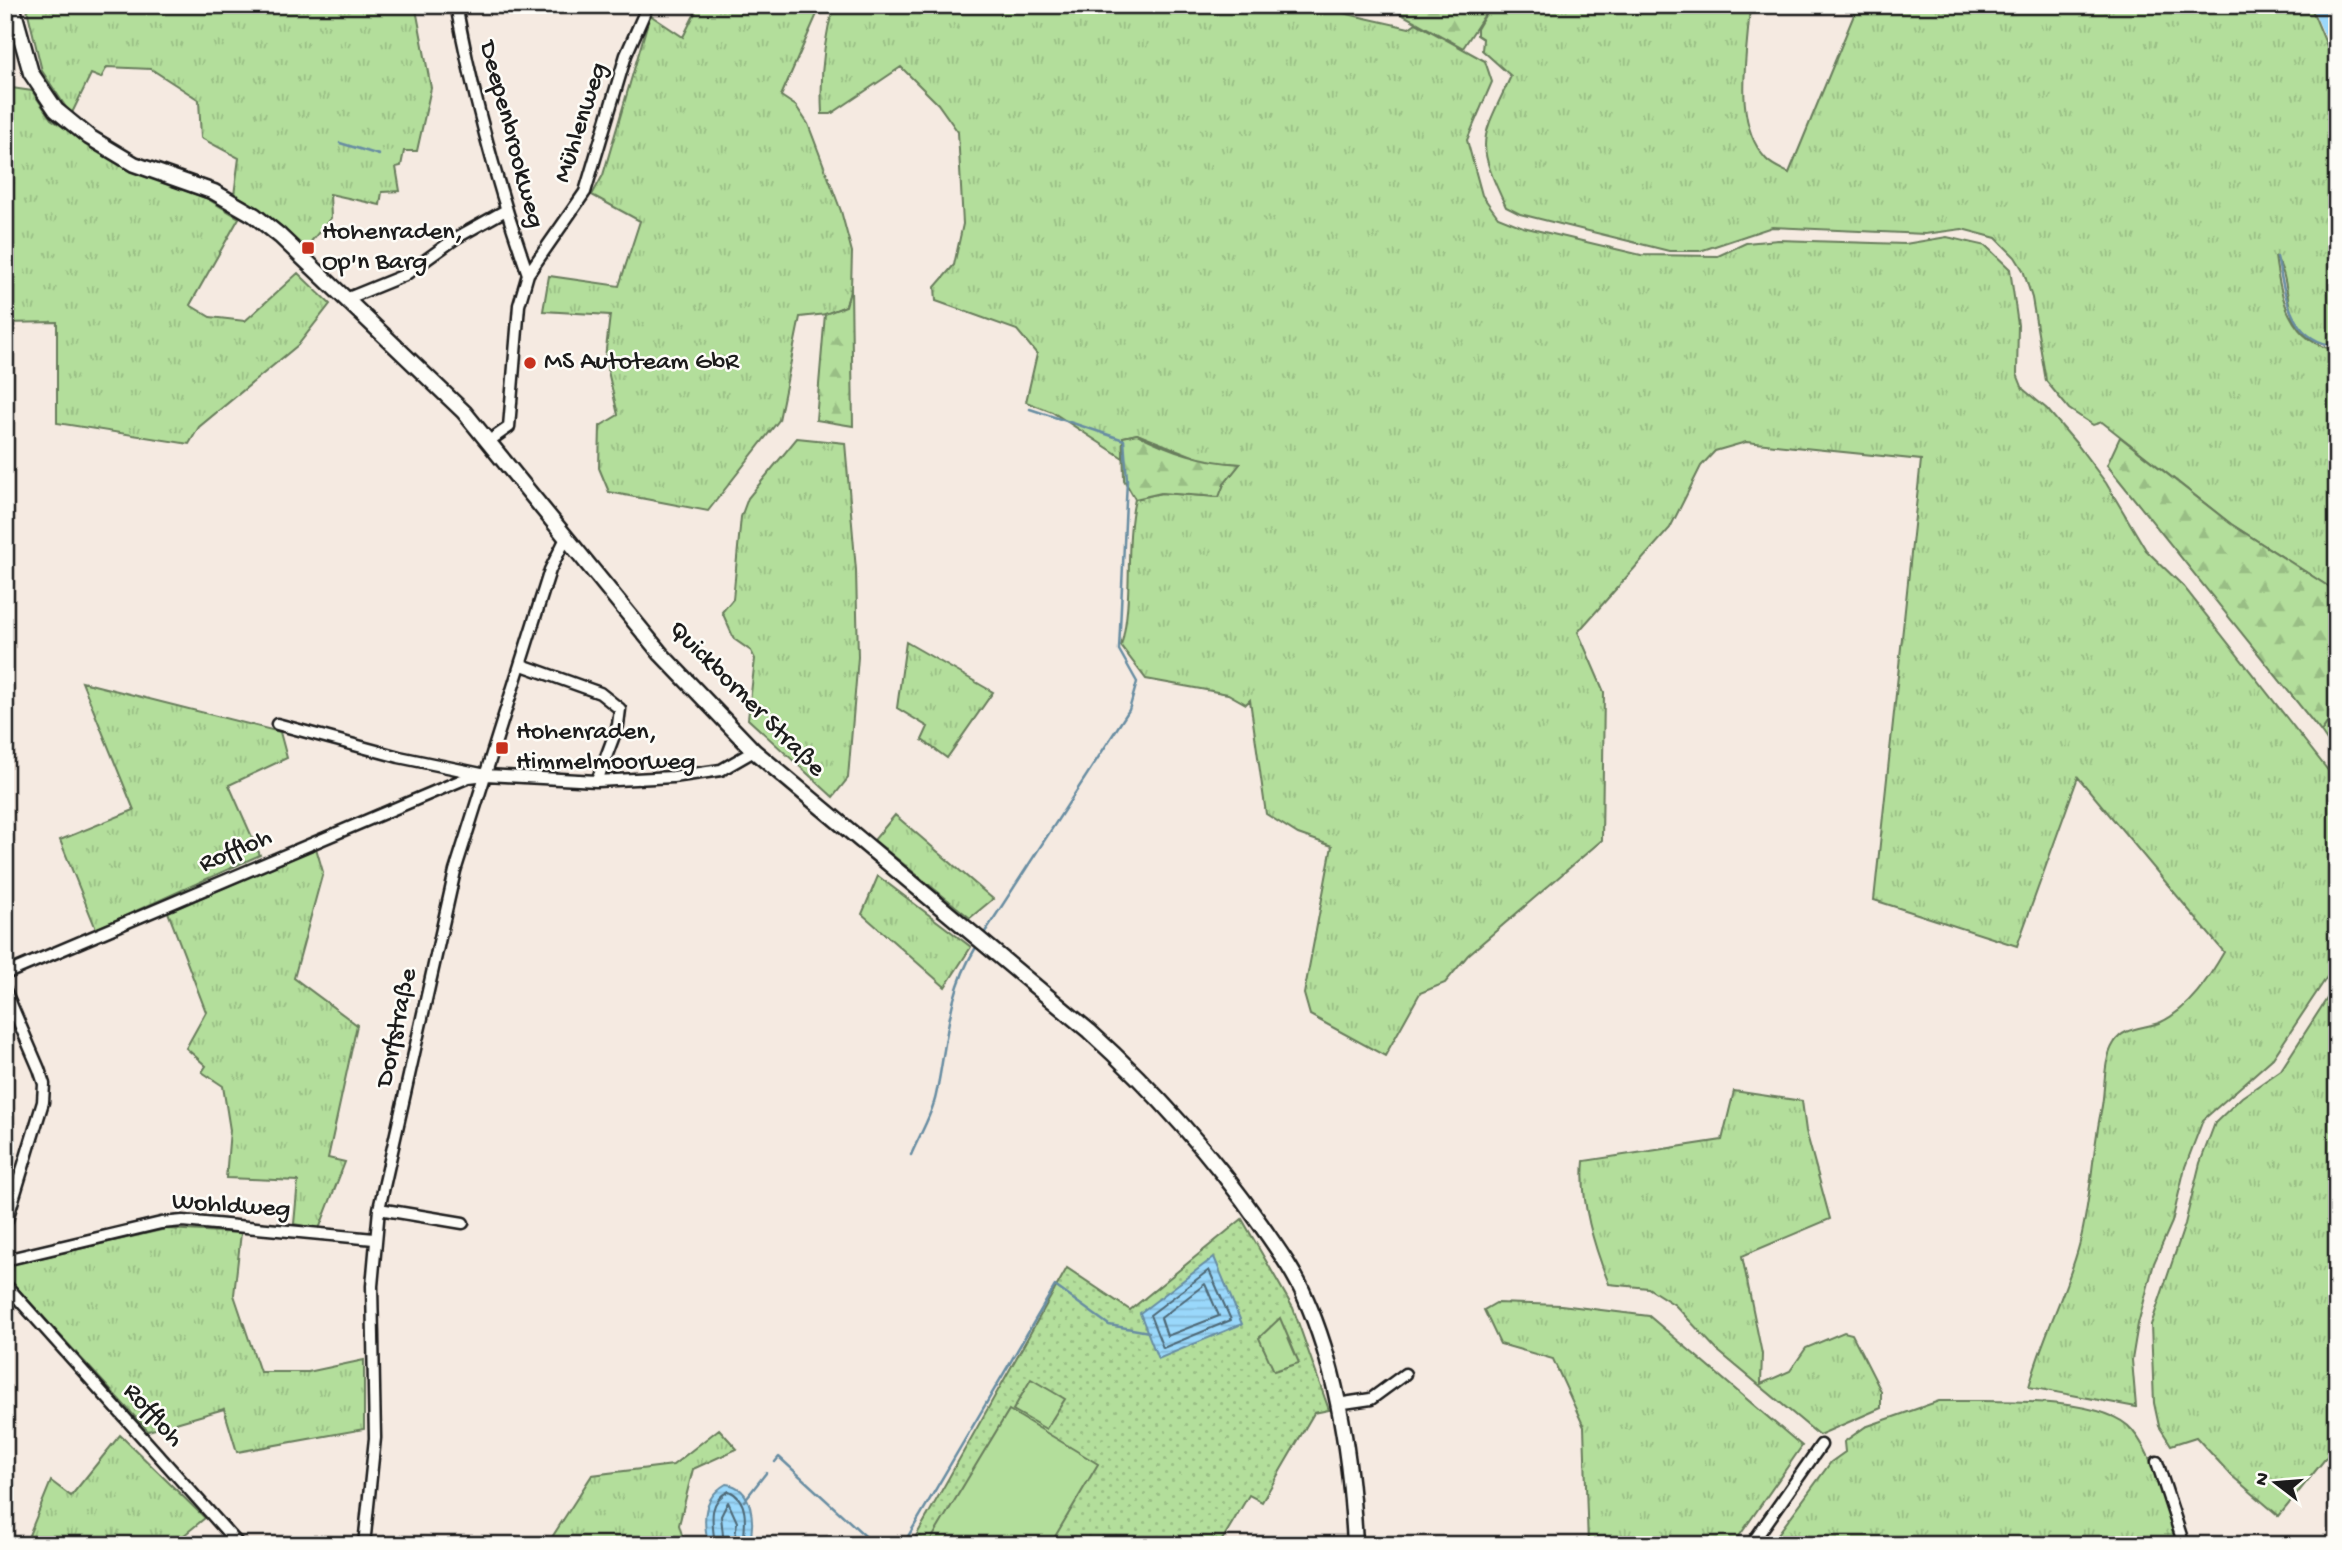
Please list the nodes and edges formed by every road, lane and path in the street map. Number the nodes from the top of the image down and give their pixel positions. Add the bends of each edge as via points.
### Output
1 (12, 5) edge
2 (456, 5) edge
3 (648, 5) edge
4 (506, 210) junction
5 (528, 274) junction
6 (346, 299) junction
7 (489, 441) junction
8 (566, 538) junction
9 (522, 664) junction
10 (277, 724) dead end
11 (754, 751) junction
12 (485, 775) junction
13 (597, 781) junction
14 (5, 974) edge
15 (5, 989) edge
16 (379, 1209) junction
17 (463, 1223) dead end
18 (5, 1226) edge
19 (374, 1239) junction
20 (5, 1260) edge
21 (5, 1283) edge
22 (1405, 1374) dead end
23 (1338, 1404) junction
24 (1821, 1445) dead end
25 (2157, 1462) dead end
26 (239, 1545) edge
27 (364, 1545) edge
28 (1355, 1545) edge
29 (1751, 1545) edge
30 (2184, 1545) edge

1 - 6 main road, Quickborner Straße via 31,73 55,110 134,164 214,192 254,215
2 - 4 street, Deepenbrookweg via 469,75
3 - 5 street, Mühlenweg via 626,55 585,192
4 - 5 street, Deepenbrookweg
4 - 6 street via 456,238 405,275
5 - 7 street, Mühlenweg via 520,305 509,427
6 - 7 main road, Quickborner Straße
7 - 8 main road, Quickborner Straße
8 - 9 street, Dorfstraße via 550,570
8 - 11 main road, Quickborner Straße via 661,654
9 - 12 street, Dorfstraße
9 - 13 street via 600,693 620,709
10 - 12 street
11 - 13 street via 721,769
11 - 23 main road, Quickborner Straße via 1089,1031 1194,1136 1276,1246 1305,1295
12 - 13 street
12 - 14 street, Roffloh via 469,777
12 - 16 street, Dorfstraße via 455,871
15 - 18 street via 44,1084 43,1102
16 - 17 street
16 - 19 street, Dorfstraße
19 - 20 street, Wohldweg via 183,1221
19 - 27 street, Dorfstraße via 375,1438
21 - 26 street, Roffloh
22 - 23 street via 1371,1399
23 - 28 main road, Quickborner Straße via 1352,1485
24 - 29 street
25 - 30 street

